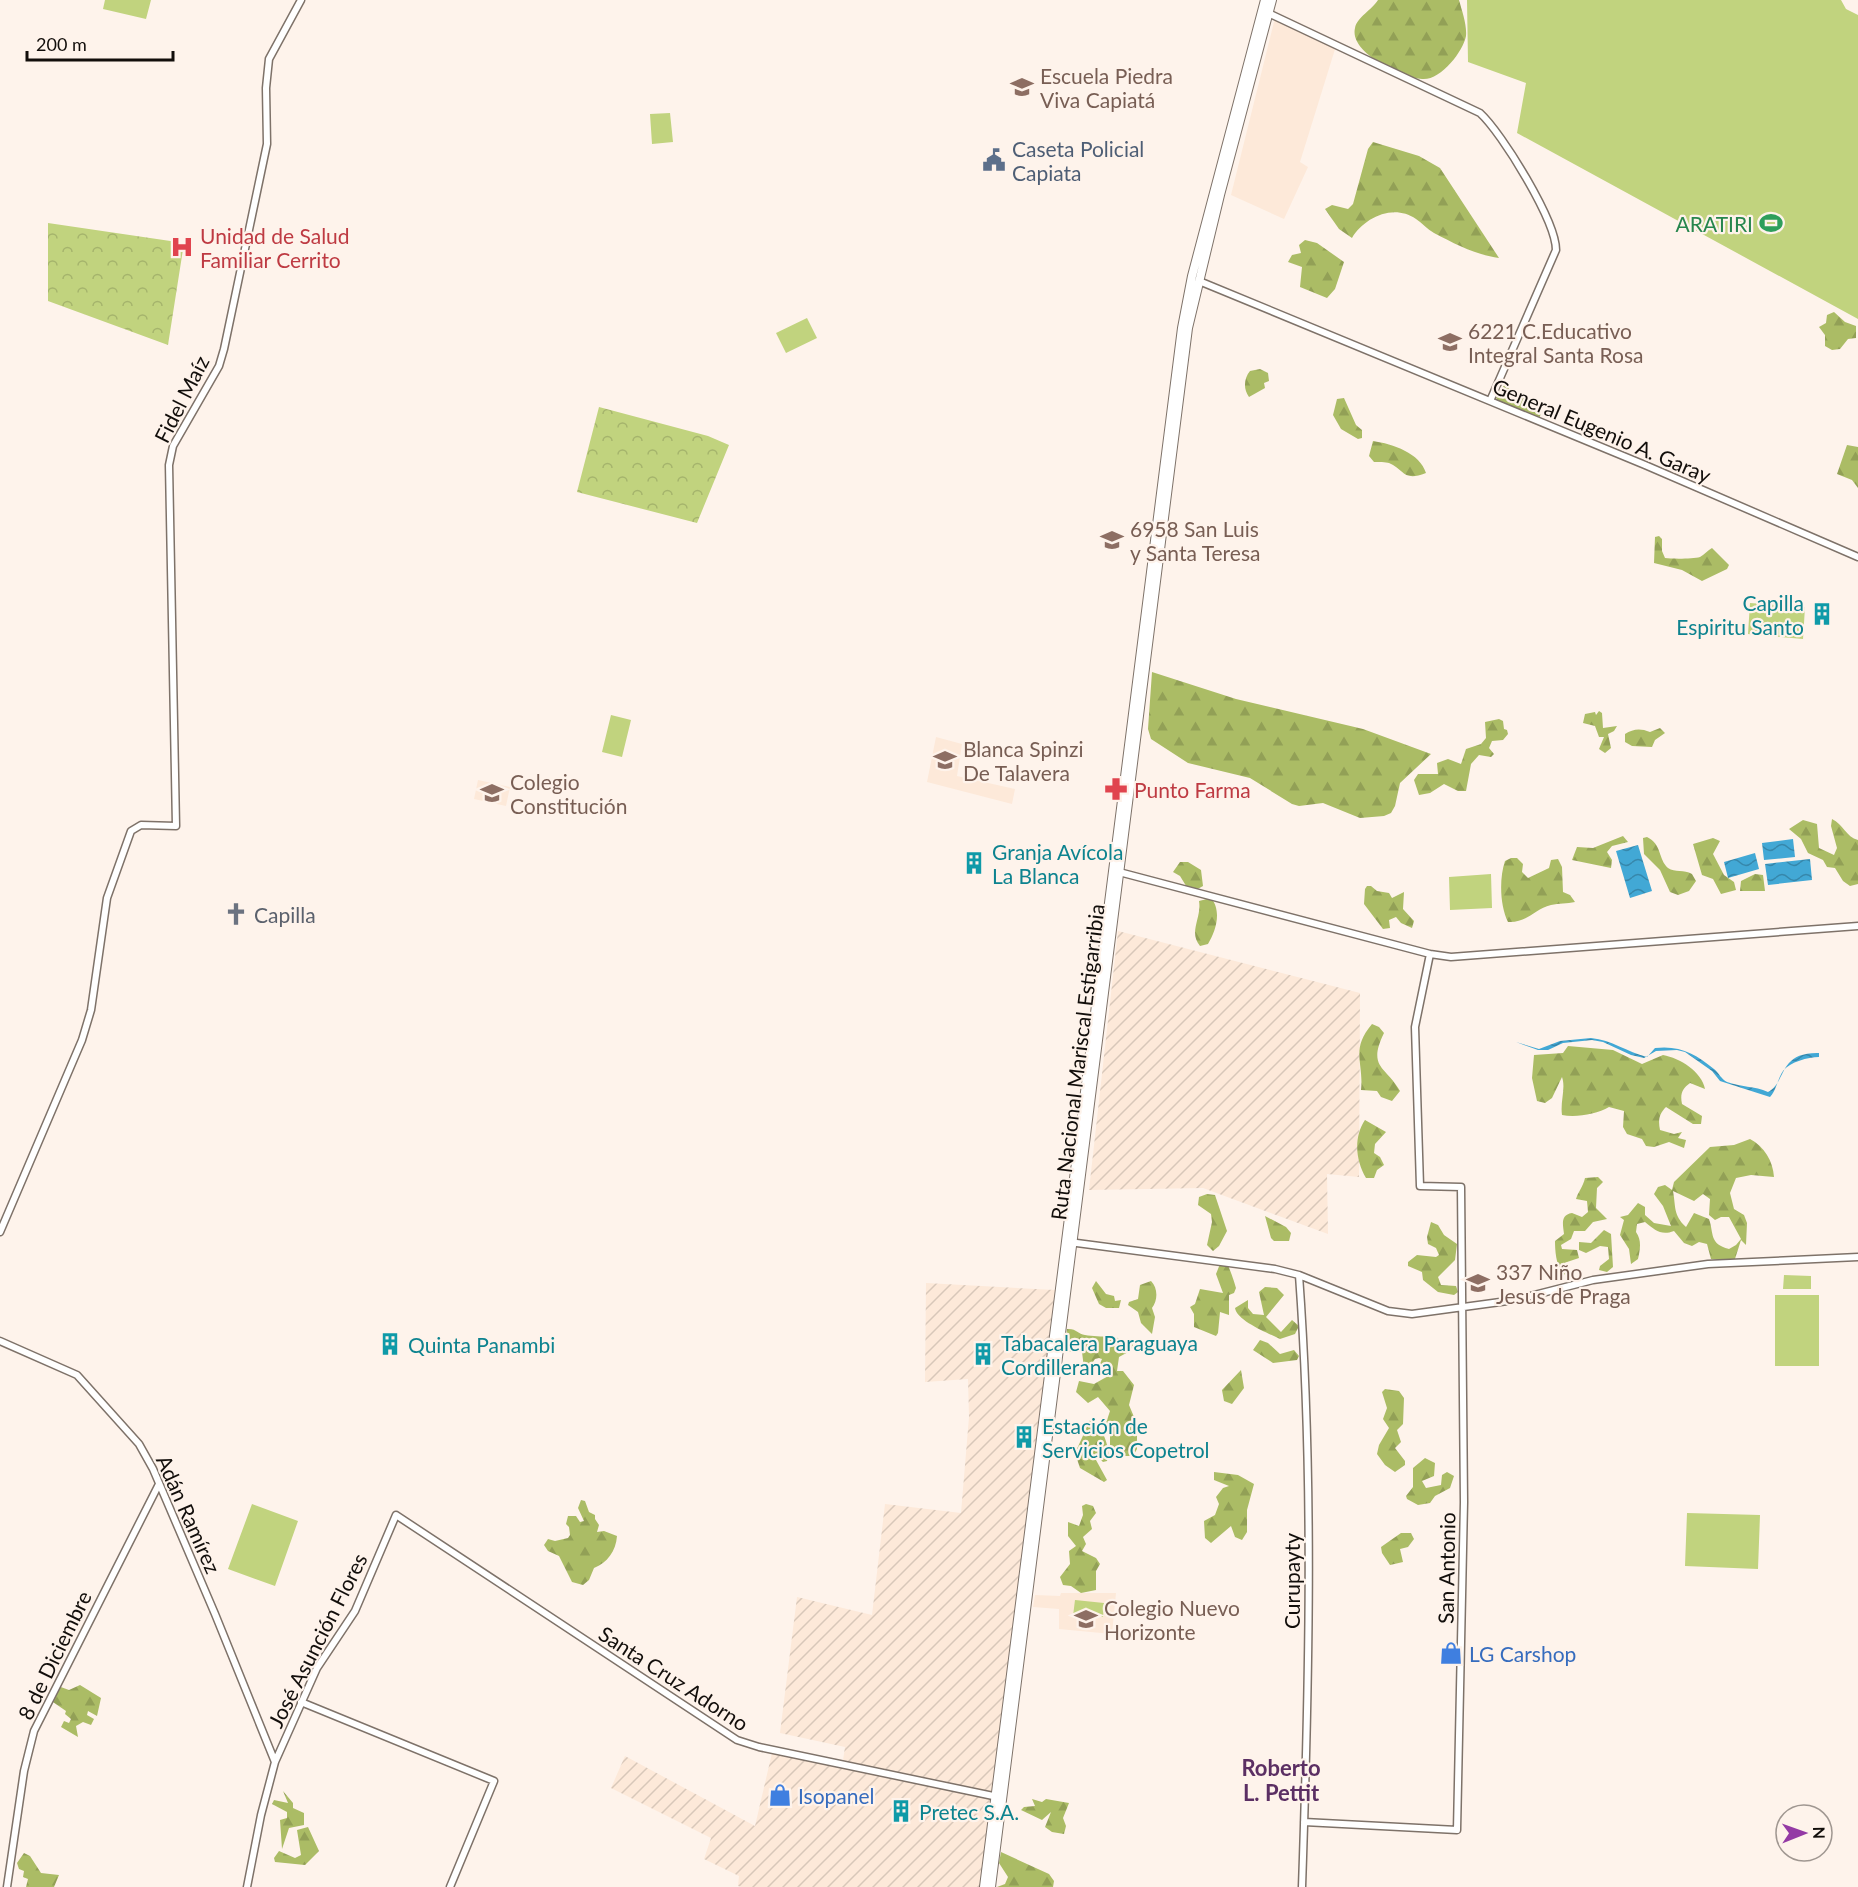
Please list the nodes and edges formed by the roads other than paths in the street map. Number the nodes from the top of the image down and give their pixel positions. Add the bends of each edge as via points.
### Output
1 (301, 0) edge
2 (1265, 0) edge
3 (1272, 0) edge
4 (1266, 12) junction
5 (1199, 280) junction
6 (1490, 401) junction
7 (1858, 557) edge
8 (1119, 872) junction
9 (1858, 926) edge
10 (1430, 954) junction
11 (0, 1233) edge
12 (1069, 1242) junction
13 (1858, 1257) edge
14 (1299, 1275) junction
15 (1462, 1306) junction
16 (0, 1341) edge
17 (159, 1484) junction
18 (396, 1515) joint
19 (301, 1702) junction
20 (275, 1762) junction
21 (999, 1797) junction
22 (1304, 1822) junction
23 (7, 1887) edge
24 (247, 1887) edge
25 (450, 1887) edge
26 (984, 1887) edge
27 (991, 1887) edge
28 (1302, 1887) edge

1 - 11 street, Fidel Maíz via 269,59 267,144 224,349 219,366 170,453 176,826 141,825 131,831 107,898 91,1010 82,1040
2 - 4 highway, Ruta Nacional Mariscal Estigarribia
3 - 4 highway, Ruta Nacional Mariscal Estigarribia
4 - 5 highway, Ruta Nacional Mariscal Estigarribia
4 - 6 street via 1480,113 1492,124 1527,181 1556,250
4 - 12 highway, Ruta Nacional Mariscal Estigarribia via 1192,276 1182,328
5 - 6 street, General Eugenio A. Garay
5 - 8 highway, Ruta Nacional Mariscal Estigarribia via 1188,328
6 - 7 street, General Eugenio A. Garay
8 - 10 street
8 - 12 highway, Ruta Nacional Mariscal Estigarribia
9 - 10 street via 1507,954
10 - 15 street, San Antonio via 1415,1027 1420,1186 1461,1187
12 - 14 street via 1207,1258
12 - 21 highway, Ruta Nacional Mariscal Estigarribia
13 - 15 street via 1708,1264 1593,1280 1515,1300
14 - 15 street via 1402,1314
14 - 22 street, Curupayty via 1308,1479
15 - 22 street, San Antonio via 1464,1502 1457,1830
16 - 17 street, Adán Ramírez via 84,1380 139,1444
17 - 20 street, Adán Ramírez
17 - 23 street, 8 de Diciembre via 34,1731 24,1771
18 - 19 street, José Asunción Flores via 355,1611 317,1668
18 - 21 street, Santa Cruz Adorno via 737,1740
19 - 20 street, José Asunción Flores
19 - 25 street via 494,1781
20 - 24 street, José Asunción Flores
21 - 26 highway, Ruta Nacional Mariscal Estigarribia
21 - 27 highway, Ruta Nacional Mariscal Estigarribia
22 - 28 street, Curupayty

